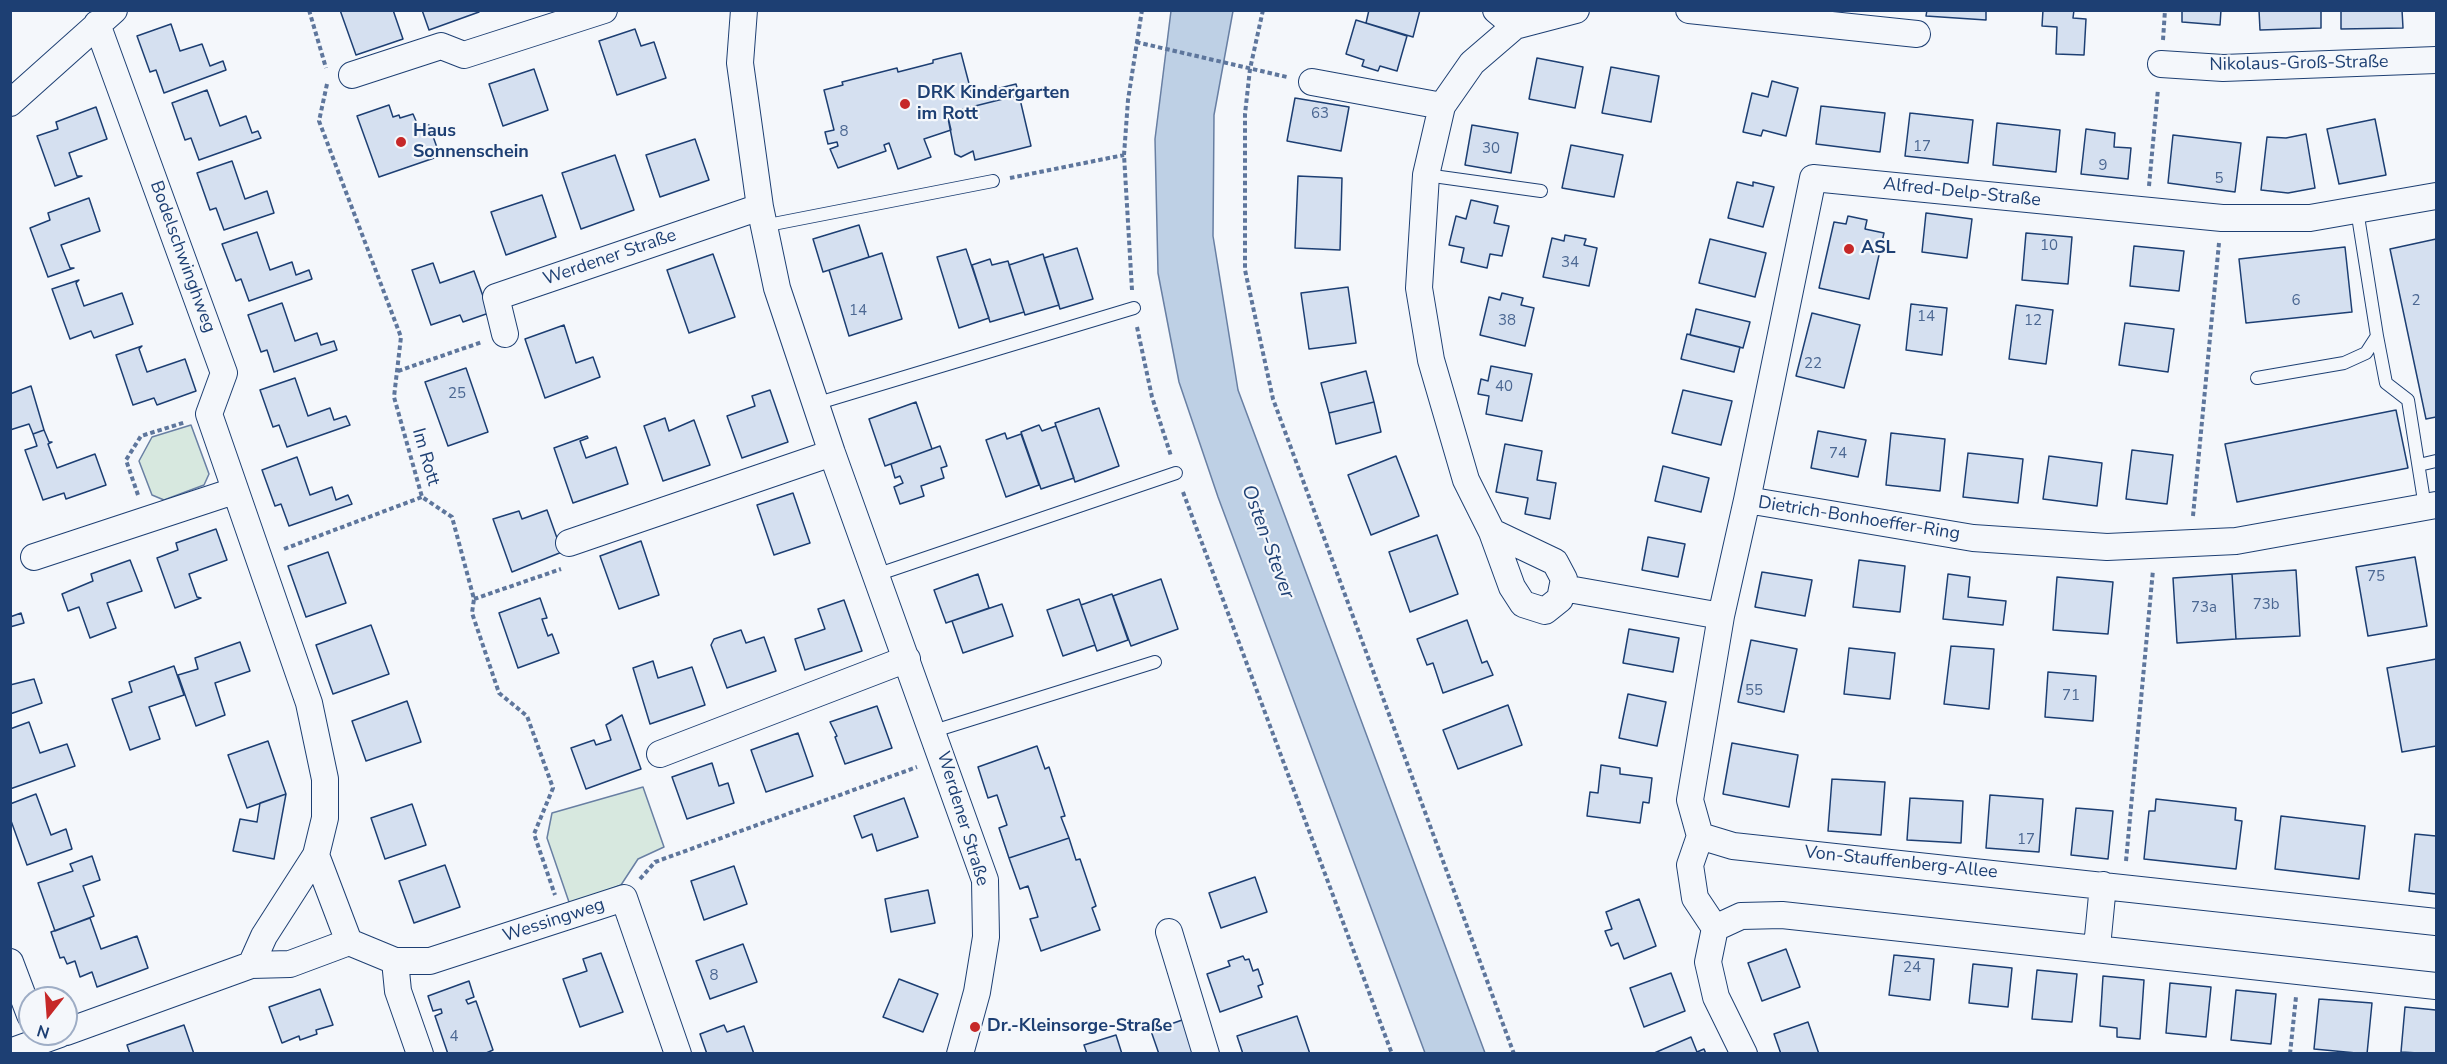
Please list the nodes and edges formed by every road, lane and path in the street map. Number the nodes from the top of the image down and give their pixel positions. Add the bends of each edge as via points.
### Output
1 (309, 10) edge
2 (604, 10) edge
3 (744, 10) edge
4 (1142, 10) edge
5 (1263, 10) edge
6 (1576, 10) edge
7 (1689, 10) edge
8 (106, 17) edge
9 (1506, 18) edge
10 (1917, 34) dead end
11 (1136, 42) junction
12 (2436, 60) edge
13 (2161, 64) joint
14 (1250, 69) junction
15 (352, 75) dead end
16 (1312, 82) joint
17 (10, 103) edge
18 (1442, 106) junction
19 (1124, 155) junction
20 (1426, 175) junction
21 (993, 181) joint
22 (1541, 191) dead end
23 (2436, 196) edge
24 (2357, 210) junction
25 (2146, 211) junction
26 (762, 217) junction
27 (2222, 218) junction
28 (1134, 308) junction
29 (505, 334) joint
30 (2377, 336) junction
31 (398, 371) junction
32 (2257, 378) dead end
33 (815, 404) junction
34 (209, 414) junction
35 (832, 453) junction
36 (2436, 461) edge
37 (2419, 465) junction
38 (1176, 473) junction
39 (234, 491) junction
40 (422, 497) junction
41 (1747, 500) junction
42 (2431, 506) edge
43 (146, 520) junction
44 (1492, 532) junction
45 (569, 543) joint
46 (2191, 543) junction
47 (2155, 545) junction
48 (34, 557) dead end
49 (258, 558) junction
50 (876, 575) junction
51 (1563, 588) junction
52 (474, 599) junction
53 (1721, 616) junction
54 (907, 659) junction
55 (1155, 663) dead end
56 (934, 731) junction
57 (660, 754) dead end
58 (943, 757) junction
59 (1700, 836) junction
60 (316, 855) junction
61 (2113, 886) junction
62 (624, 898) junction
63 (562, 918) junction
64 (2436, 922) edge
65 (1715, 928) junction
66 (1169, 932) dead end
67 (349, 942) junction
68 (2097, 947) junction
69 (395, 961) junction
70 (10, 962) edge
71 (251, 965) junction
72 (19, 986) edge
73 (2436, 986) edge
74 (78, 1028) edge
75 (30, 1046) edge
76 (10, 1052) edge
77 (420, 1053) edge
78 (678, 1053) edge
79 (960, 1053) edge
80 (1206, 1053) edge
81 (1392, 1053) edge
82 (1515, 1053) edge
83 (1744, 1053) edge

1 - 31 path, Im Rott via 329,76 319,121 401,337
2 - 15 street via 464,55 441,46
3 - 26 street, Werdener Straße via 740,63
4 - 11 path
5 - 14 path
6 - 9 street
7 - 10 street
8 - 17 street
8 - 34 street, Bodelschwinghweg via 224,373
9 - 18 street
11 - 14 path
11 - 19 path
12 - 13 street, Nikolaus-Groß-Straße via 2223,68
13 - 25 path
14 - 16 path
14 - 82 path via 1244,172 1245,270 1273,399
16 - 18 street
18 - 20 street
19 - 21 path
19 - 28 path
20 - 22 lane
20 - 44 street via 1419,288 1431,360 1466,480
21 - 26 lane, Werdener Straße
23 - 24 street, Alfred-Delp-Straße
24 - 27 street, Alfred-Delp-Straße via 2310,218
24 - 30 lane
25 - 27 street, Alfred-Delp-Straße
25 - 41 street, Alfred-Delp-Straße via 1813,178
26 - 29 street, Werdener Straße via 496,297
26 - 33 street, Werdener Straße via 777,288
27 - 46 path
28 - 33 lane
28 - 38 path via 1152,397
29 - 31 path
30 - 32 lane via 2367,352 2344,363
30 - 37 lane via 2386,383 2408,400
31 - 40 path, Im Rott via 394,397
33 - 35 street, Werdener Straße
34 - 39 street
34 - 43 path via 141,436 126,460
35 - 45 street
35 - 50 street, Werdener Straße
36 - 37 lane
37 - 42 lane
38 - 50 lane
38 - 81 path
39 - 43 street
39 - 49 street
40 - 49 path
40 - 52 path, Im Rott via 452,517
41 - 47 street, Dietrich-Bonhoeffer-Ring via 1973,538 2107,547
41 - 53 street, Dietrich-Bonhoeffer-Ring
42 - 46 street, Dietrich-Bonhoeffer-Ring via 2236,541
43 - 48 street
44 - 51 street via 1555,562 1564,579
44 - 51 street via 1512,587 1523,604 1545,611 1560,599
45 - 52 path via 564,568
46 - 47 street, Dietrich-Bonhoeffer-Ring
47 - 61 path
49 - 60 street via 309,703 325,779 325,818
50 - 54 street, Werdener Straße
51 - 53 street
52 - 63 path, Im Rott via 472,613 499,693 527,716 554,788 534,834
53 - 59 street, Dietrich-Bonhoeffer-Ring via 1690,800
54 - 56 street, Werdener Straße
54 - 57 street
55 - 56 lane
56 - 58 street, Werdener Straße
58 - 62 path via 655,862
58 - 79 street, Werdener Straße via 985,880 986,937
59 - 61 street, Von-Stauffenberg-Allee via 1733,846
59 - 65 street via 1690,865 1695,898
60 - 67 street
60 - 71 street via 264,936
61 - 64 street, Von-Stauffenberg-Allee
61 - 68 street
62 - 63 street, Wessingweg
62 - 78 street, Wessingweg
63 - 69 street, Wessingweg via 430,961
65 - 68 street via 1741,916 1782,915
65 - 83 street via 1708,962 1716,997
66 - 80 street
67 - 69 street, Wessingweg
67 - 71 street via 290,964
68 - 73 street
69 - 77 street via 398,991
70 - 72 street
71 - 74 street
75 - 76 street

